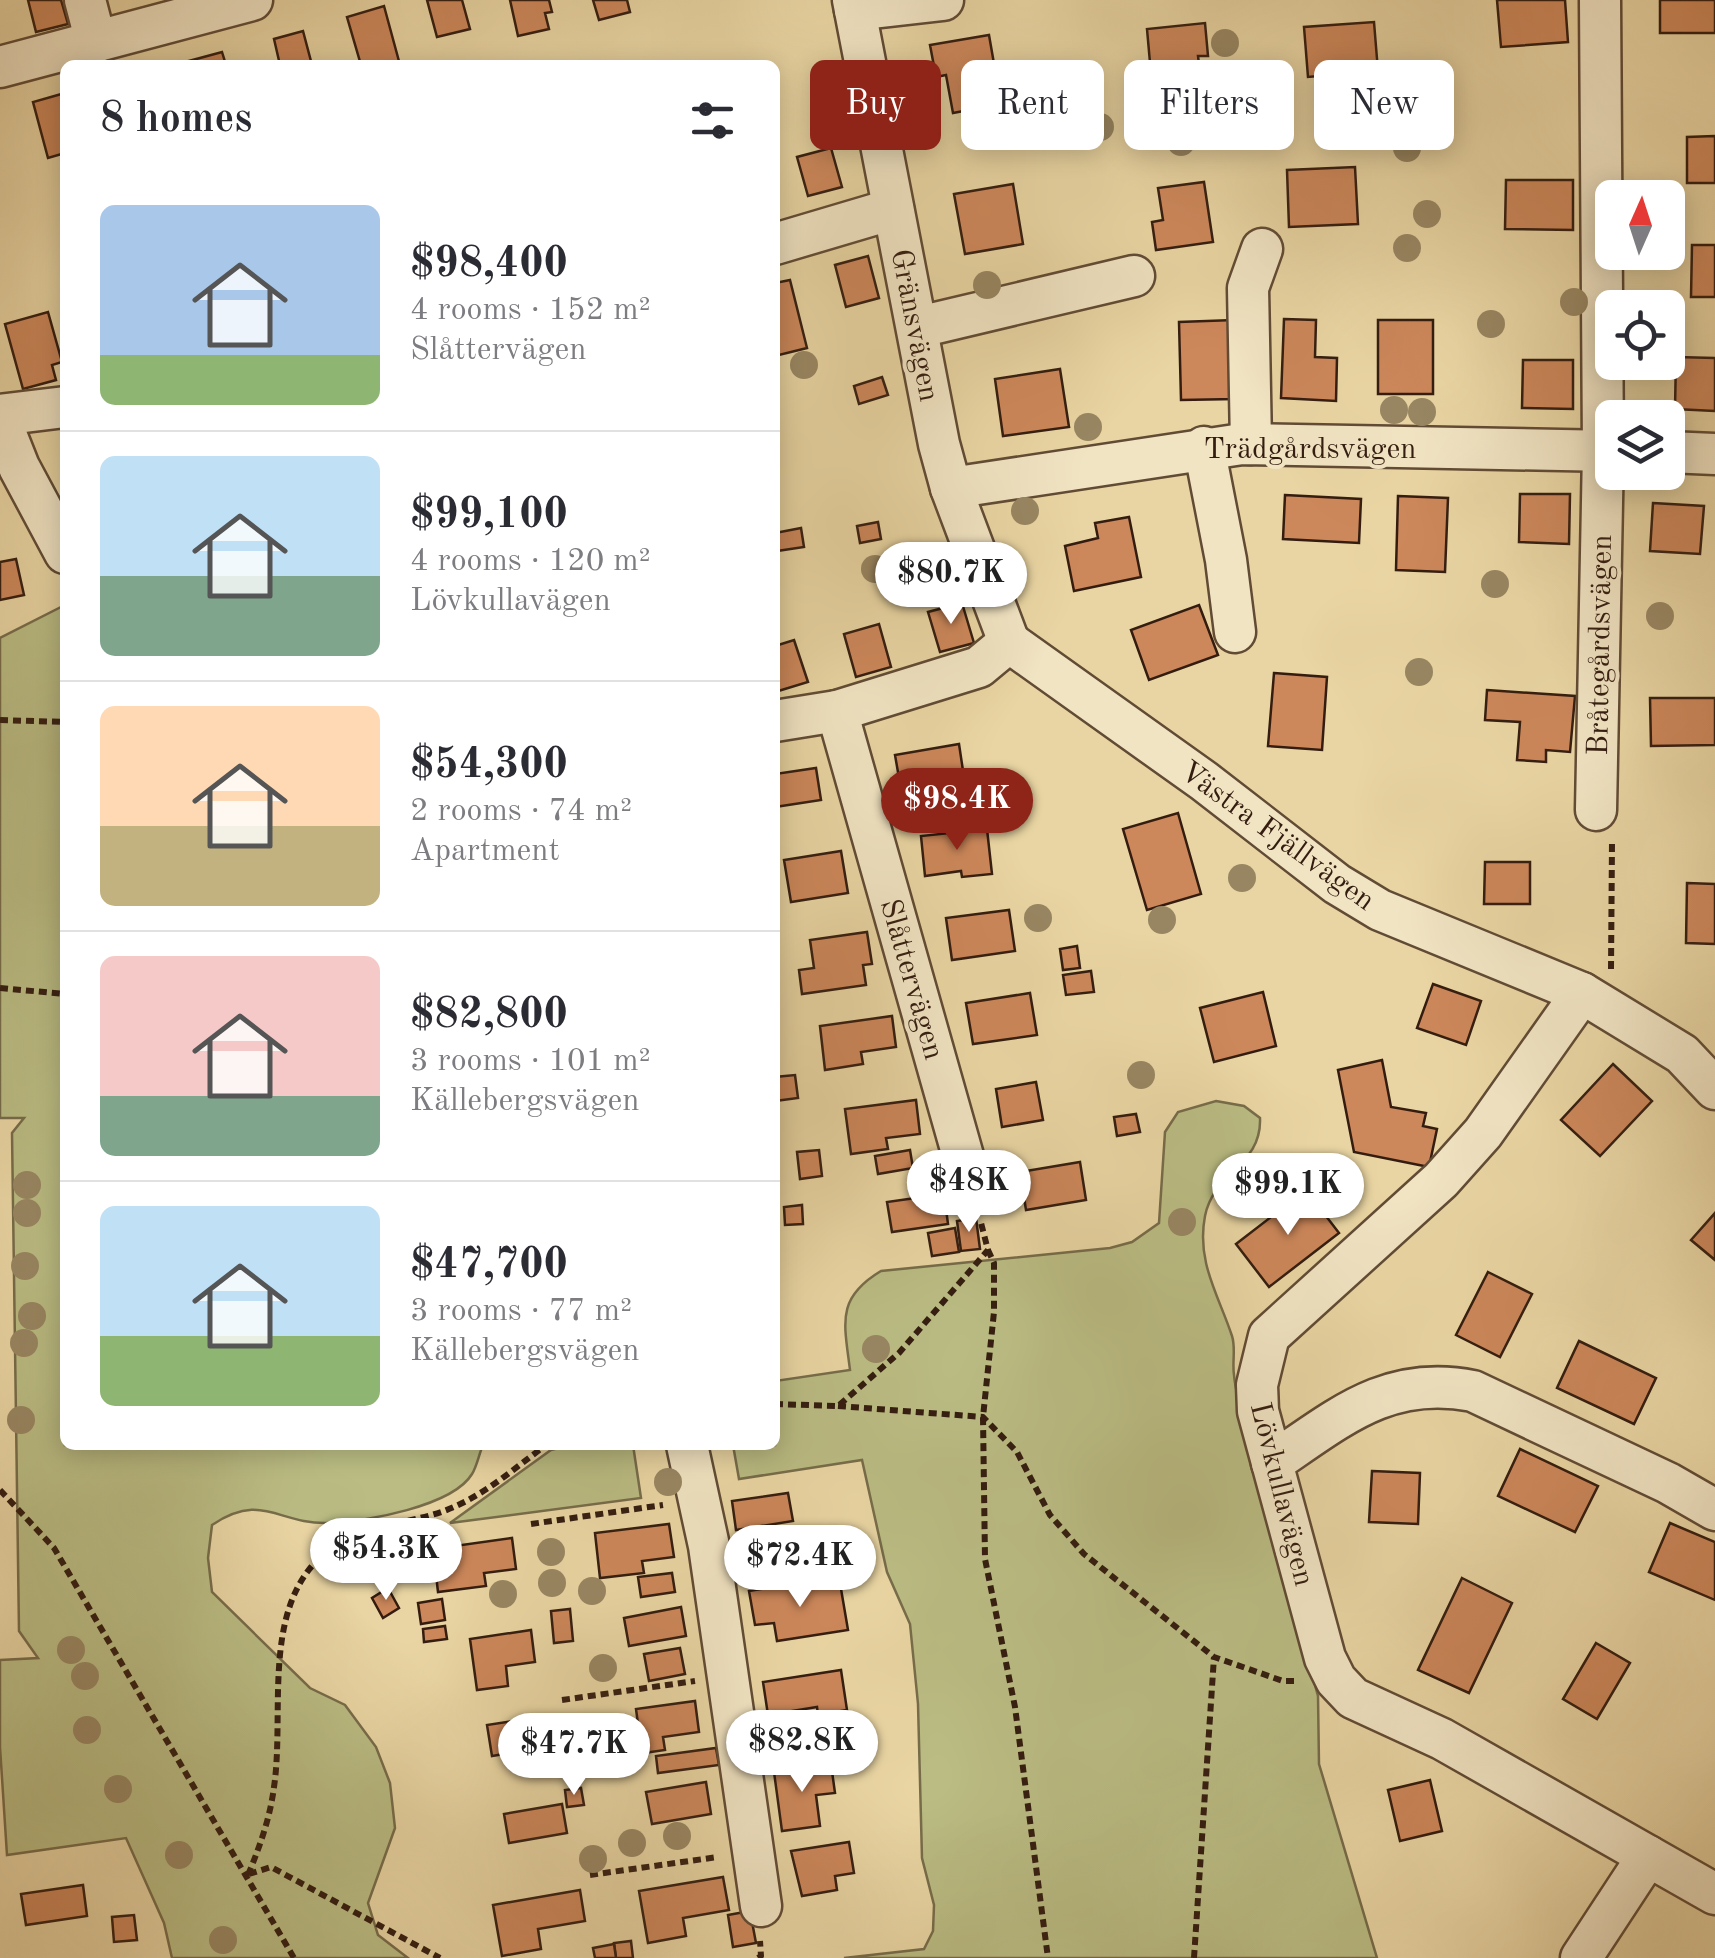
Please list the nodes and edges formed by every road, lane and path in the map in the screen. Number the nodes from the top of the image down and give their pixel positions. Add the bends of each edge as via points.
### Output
1 (86, 0) edge
2 (252, 0) edge
3 (943, 0) edge
4 (1600, 0) edge
5 (854, 5) edge
6 (96, 42) junction
7 (0, 67) edge
8 (893, 209) junction
9 (780, 243) edge
10 (1262, 249) dead end
11 (1134, 276) dead end
12 (919, 327) junction
13 (1607, 400) edge
14 (60, 407) edge
15 (0, 417) edge
16 (1252, 444) junction
17 (1204, 447) junction
18 (1595, 451) edge
19 (1685, 453) edge
20 (1715, 454) edge
21 (951, 488) junction
22 (1607, 490) edge
23 (60, 544) edge
24 (1235, 632) dead end
25 (1010, 642) junction
26 (837, 712) junction
27 (0, 720) edge
28 (780, 720) edge
29 (60, 722) edge
30 (1596, 810) joint
31 (0, 988) edge
32 (60, 994) edge
33 (1596, 1000) junction
34 (1715, 1089) edge
35 (972, 1188) joint
36 (988, 1250) junction
37 (780, 1404) edge
38 (838, 1406) junction
39 (983, 1417) junction
40 (537, 1450) edge
41 (688, 1450) edge
42 (1272, 1463) junction
43 (0, 1490) edge
44 (698, 1500) junction
45 (1715, 1510) edge
46 (530, 1524) dead end
47 (1214, 1656) junction
48 (728, 1676) junction
49 (1336, 1680) junction
50 (562, 1700) dead end
51 (754, 1852) junction
52 (1648, 1856) junction
53 (248, 1875) junction
54 (590, 1875) dead end
55 (1715, 1894) edge
56 (761, 1906) dead end
57 (294, 1958) edge
58 (440, 1958) edge
59 (1048, 1958) edge
60 (1194, 1958) edge
61 (1581, 1958) edge

1 - 6 street
2 - 6 street
3 - 5 street
4 - 13 street, Bråtegårdsvägen
5 - 8 street, Gränsvägen
6 - 7 street
8 - 9 street
8 - 12 street, Gränsvägen
10 - 16 street via 1248,288
11 - 12 street
12 - 21 street, Gränsvägen
14 - 15 street
15 - 23 street
16 - 17 street, Trädgårdsvägen
16 - 18 street, Trädgårdsvägen
17 - 21 street, Trädgårdsvägen
17 - 24 street
19 - 20 street
21 - 25 street, Gränsvägen
22 - 30 street, Bråtegårdsvägen
25 - 26 street via 979,667
25 - 33 street, Västra Fjällvägen via 1380,910
26 - 28 street
26 - 35 street, Slåttervägen
27 - 29 path
30 - 33 path via 1606,819 1613,845
31 - 32 path
33 - 34 street, Västra Fjällvägen via 1682,1054
33 - 42 street, Lövkullavägen via 1441,1180 1269,1336 1257,1384
35 - 36 path
36 - 38 path via 899,1353
36 - 39 path via 994,1312
37 - 38 path
38 - 39 path
39 - 47 path via 1018,1452 1050,1515 1084,1554
39 - 59 path via 985,1559 1015,1707
40 - 53 path via 474,1498 343,1540 306,1576 282,1630 275,1785
41 - 44 street
42 - 45 street via 1358,1405 1441,1384 1473,1391
42 - 49 street, Lövkullavägen
43 - 53 path via 54,1548
44 - 46 path
44 - 48 street
47 - 49 path via 1282,1681
47 - 60 path
48 - 50 path
48 - 51 street
49 - 52 street via 1352,1698 1442,1739
51 - 54 path
51 - 56 street
52 - 55 street
52 - 61 street
53 - 57 path
53 - 58 path via 271,1867

